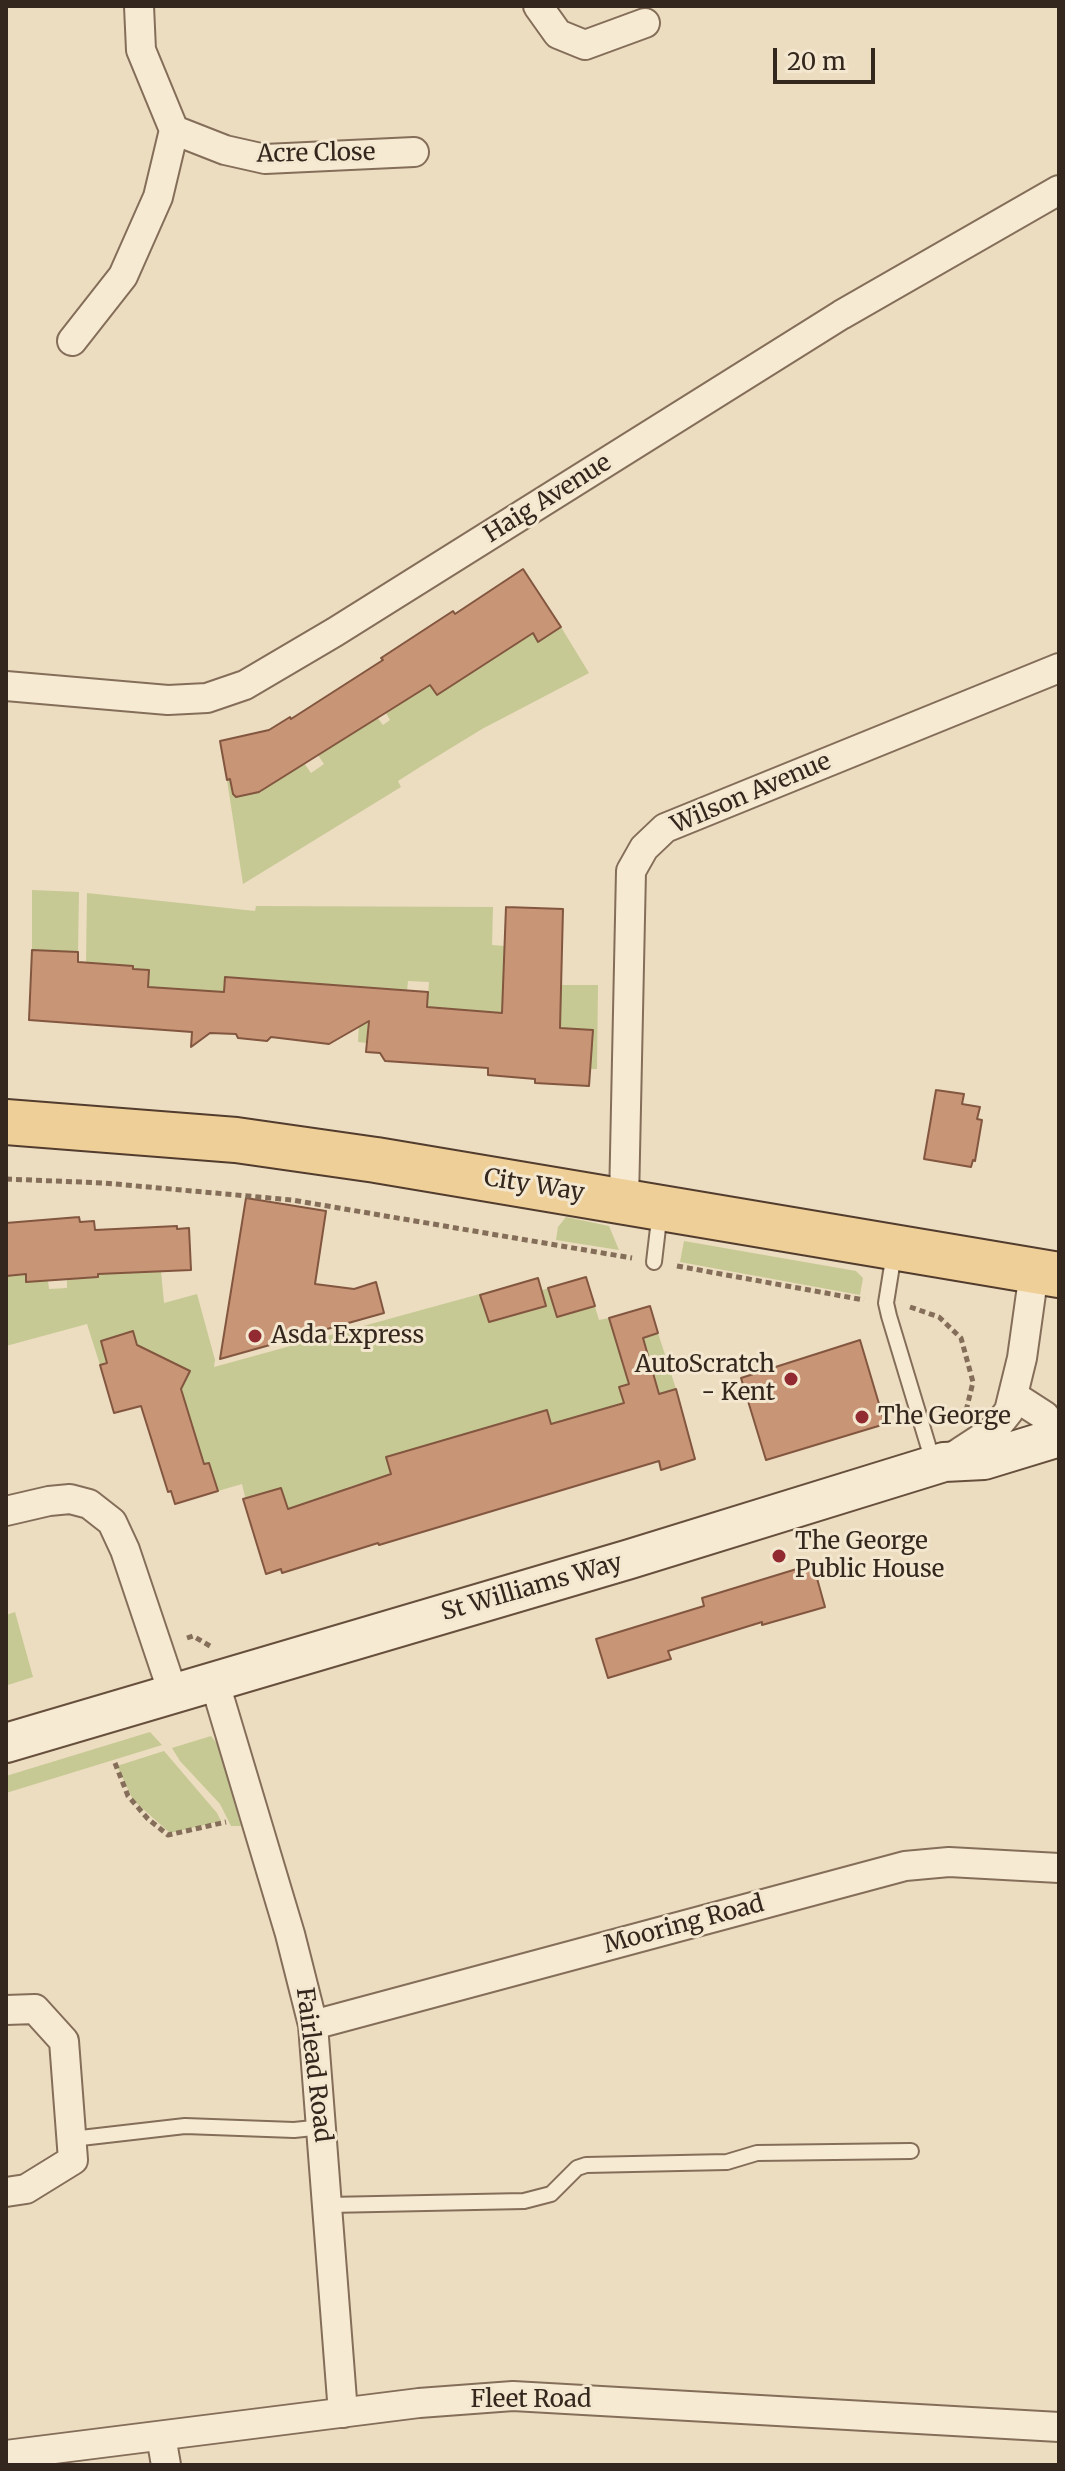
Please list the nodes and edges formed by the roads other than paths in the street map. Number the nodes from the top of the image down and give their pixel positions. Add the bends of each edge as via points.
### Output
1 (139, 6) edge
2 (538, 6) edge
3 (645, 23) dead end
4 (174, 130) junction
5 (414, 152) dead end
6 (1059, 190) edge
7 (72, 341) dead end
8 (1059, 668) edge
9 (6, 686) edge
10 (6, 1122) edge
11 (642, 1204) junction
12 (895, 1248) junction
13 (654, 1262) road end
14 (1046, 1274) edge
15 (1014, 1396) junction
16 (1058, 1438) edge
17 (935, 1457) junction
18 (6, 1511) edge
19 (214, 1680) junction
20 (173, 1693) junction
21 (6, 1743) edge
22 (1059, 1868) edge
23 (6, 2010) edge
24 (313, 2025) junction
25 (323, 2127) junction
26 (72, 2139) junction
27 (911, 2151) dead end
28 (6, 2192) edge
29 (328, 2205) junction
30 (343, 2413) junction
31 (1059, 2427) edge
32 (161, 2436) junction
33 (6, 2455) edge
34 (166, 2465) edge

1 - 4 street via 141,50
2 - 3 street via 558,34 585,45
4 - 5 street, Acre Close via 265,159
4 - 7 street via 158,197 123,276
6 - 9 street, Haig Avenue via 841,315 245,685 207,698 168,700
8 - 11 street, Wilson Avenue via 665,828 644,848 631,871
10 - 11 main road, City Way via 236,1140
11 - 12 main road, City Way
11 - 13 lane
12 - 14 main road, City Way
12 - 17 lane via 886,1303
14 - 15 street
15 - 16 street via 1045,1416
15 - 17 street via 994,1430
16 - 17 street, St Williams Way via 984,1460
17 - 19 street, St Williams Way via 645,1555
18 - 20 street via 70,1499 89,1504 112,1522
19 - 20 street, St Williams Way
19 - 24 street, Fairlead Road
20 - 21 street, St Williams Way
22 - 24 street, Mooring Road via 949,1862 905,1866
23 - 26 street via 35,2009 64,2041
24 - 25 street, Fairlead Road
25 - 26 lane via 185,2126
25 - 29 street, Fairlead Road
26 - 28 street via 73,2160 26,2189
27 - 29 lane via 757,2153 727,2162 586,2165 551,2194 524,2201
29 - 30 street, Fairlead Road
30 - 31 street, Fleet Road via 530,2396
30 - 32 street, Fleet Road
32 - 33 street, Fleet Road
32 - 34 street

